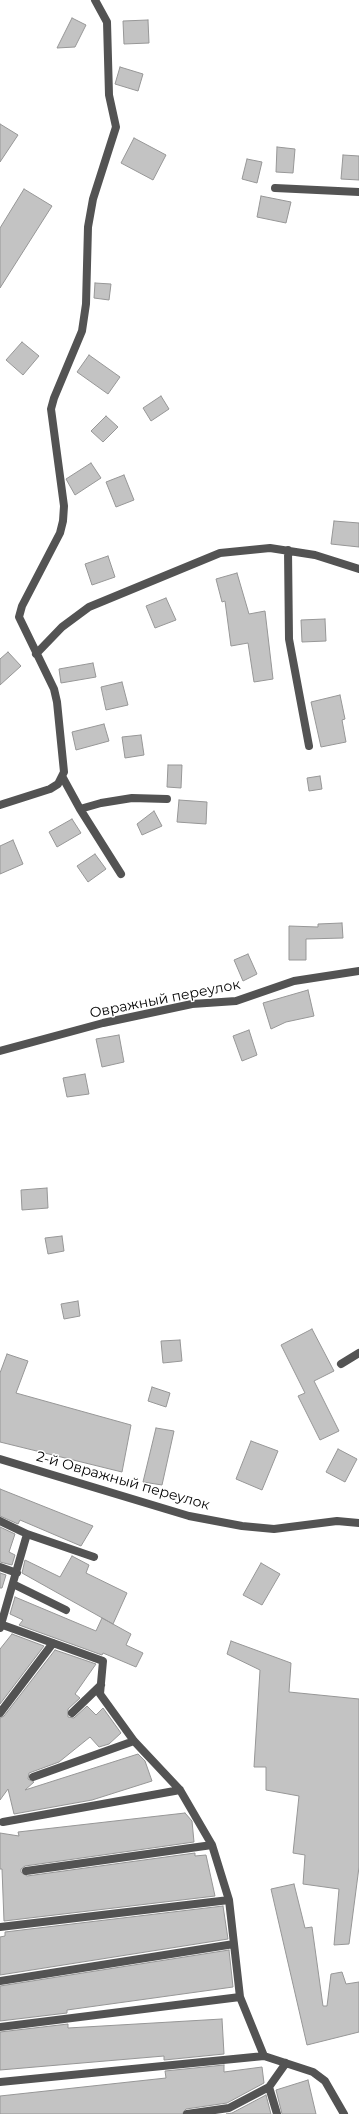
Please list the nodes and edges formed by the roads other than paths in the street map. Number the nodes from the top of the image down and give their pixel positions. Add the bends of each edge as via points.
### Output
1 (95, 0) edge
2 (275, 188) dead end
3 (359, 192) edge
4 (288, 550) junction
5 (359, 569) edge
6 (36, 654) junction
7 (309, 746) dead end
8 (63, 778) junction
9 (167, 799) dead end
10 (0, 805) edge
11 (80, 809) junction
12 (121, 874) dead end
13 (359, 970) edge
14 (0, 1051) edge
15 (359, 1353) edge
16 (341, 1364) dead end
17 (0, 1459) edge
18 (0, 1521) edge
19 (359, 1522) edge
20 (28, 1534) junction
21 (94, 1557) dead end
22 (0, 1567) edge
23 (16, 1574) junction
24 (13, 1584) junction
25 (66, 1610) dead end
26 (1, 1626) edge
27 (53, 1643) junction
28 (101, 1685) junction
29 (0, 1713) edge
30 (72, 1713) dead end
31 (134, 1741) junction
32 (33, 1777) dead end
33 (180, 1790) junction
34 (3, 1822) dead end
35 (212, 1845) junction
36 (26, 1871) dead end
37 (229, 1900) junction
38 (0, 1927) edge
39 (234, 1944) junction
40 (0, 1981) edge
41 (240, 1997) junction
42 (0, 2027) edge
43 (264, 2056) junction
44 (286, 2063) junction
45 (0, 2082) edge
46 (269, 2088) junction
47 (187, 2114) edge
48 (277, 2114) edge
49 (344, 2114) edge

1 - 6 street via 108,22 109,96 116,127 93,199 88,227 86,304 82,331 54,398 52,409 64,506 63,521 60,533 22,606 19,617
2 - 3 street
4 - 5 street via 315,555
4 - 6 street via 270,548 212,556 89,607 62,627
4 - 7 street via 289,639
6 - 8 street via 48,676 57,702
8 - 10 street via 50,789
8 - 11 street
9 - 11 street via 132,798
11 - 12 street
13 - 14 street, Овражный переулок via 294,981 236,1001 192,1004 103,1023
15 - 16 street
17 - 19 street, 2-й Овражный переулок via 189,1516 242,1526 274,1529 337,1521
18 - 20 street
20 - 21 street
20 - 23 street
22 - 23 street
23 - 24 street
24 - 25 street
24 - 26 street
26 - 27 street
27 - 28 street via 103,1661
27 - 29 street
28 - 30 street
28 - 31 street via 100,1694
31 - 32 street
31 - 33 street
33 - 34 street
33 - 35 street
35 - 36 street
35 - 37 street
37 - 38 street
37 - 39 street
39 - 40 street
39 - 41 street
41 - 42 street
41 - 43 street
43 - 44 street
43 - 45 street
44 - 46 street
44 - 49 street via 313,2072 325,2082
46 - 47 street via 229,2108
46 - 48 street

